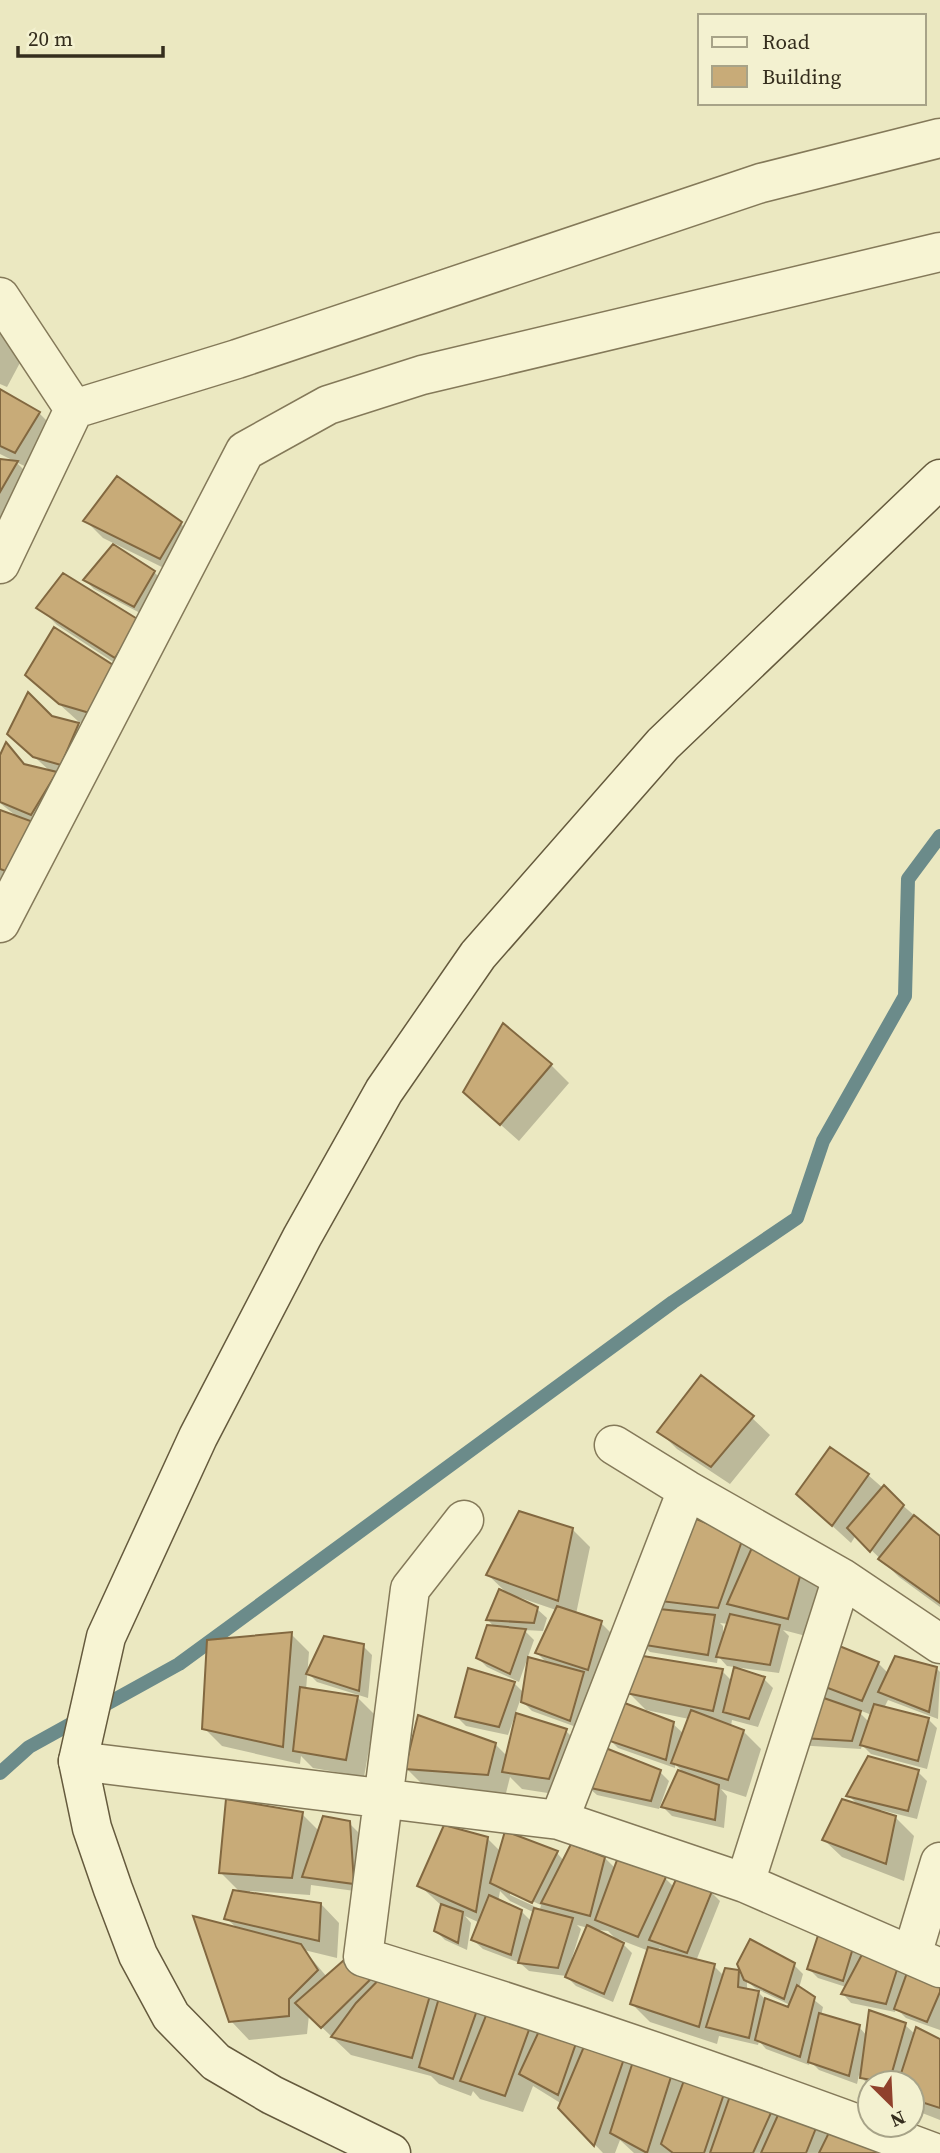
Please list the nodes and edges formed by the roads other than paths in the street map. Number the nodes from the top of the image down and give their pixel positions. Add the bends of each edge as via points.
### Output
1 (940, 138) edge
2 (940, 252) edge
3 (0, 297) edge
4 (74, 409) junction
5 (940, 479) edge
6 (0, 564) edge
7 (0, 923) edge
8 (614, 1445) dead end
9 (687, 1490) junction
10 (464, 1520) dead end
11 (842, 1578) junction
12 (940, 1644) edge
13 (81, 1748) junction
14 (385, 1798) junction
15 (559, 1820) junction
16 (940, 1862) edge
17 (745, 1883) junction
18 (926, 1962) edge
19 (391, 2153) edge
20 (935, 2153) edge

1 - 4 street via 761,183
2 - 7 street via 422,375 328,405 245,451
3 - 4 street
4 - 6 street
5 - 13 street via 663,744 478,955 384,1091 198,1437 106,1637
8 - 9 street
9 - 11 street
9 - 15 street
10 - 14 street via 410,1589
11 - 12 street
11 - 17 street
13 - 14 street
13 - 19 street via 92,1828 138,1955 172,2016 216,2062
14 - 15 street
14 - 20 street via 363,1956 781,2095
15 - 17 street
16 - 18 street
17 - 18 street

